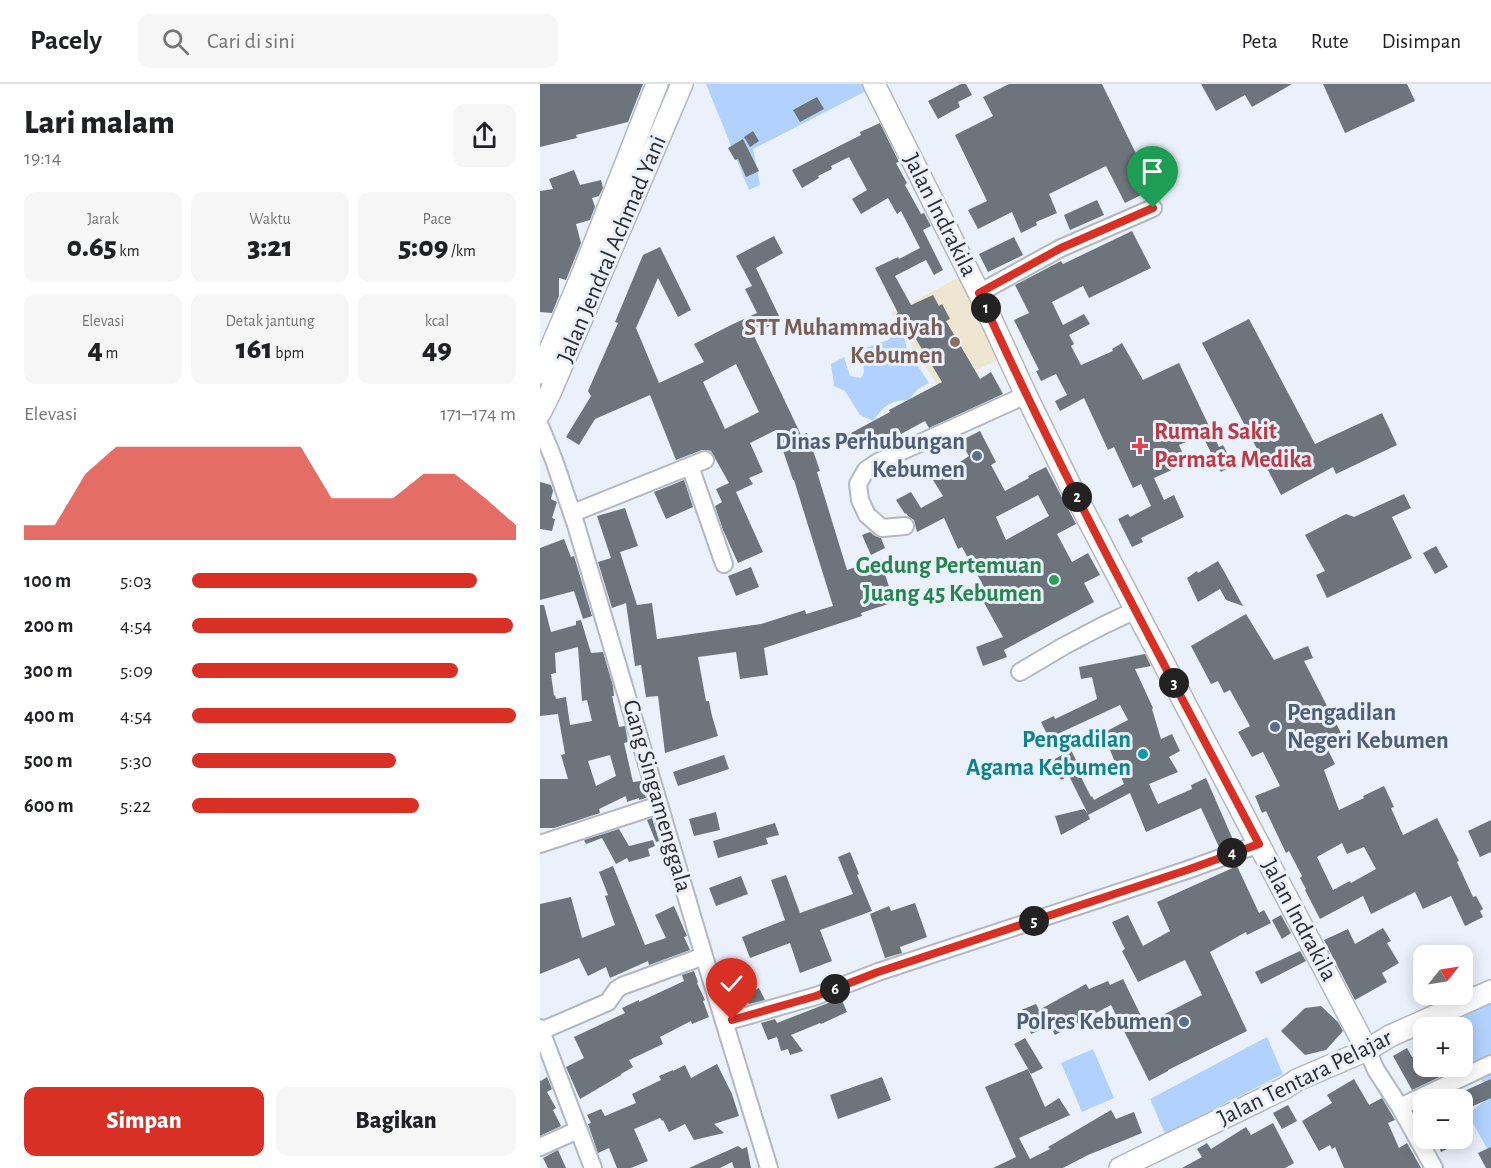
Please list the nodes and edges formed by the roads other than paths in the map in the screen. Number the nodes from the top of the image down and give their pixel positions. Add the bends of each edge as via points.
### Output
1 (657, 84) edge
2 (682, 84) edge
3 (874, 84) edge
4 (1153, 208) dead end
5 (979, 293) junction
6 (540, 373) edge
7 (1026, 395) junction
8 (540, 413) edge
9 (540, 426) edge
10 (573, 513) junction
11 (905, 526) dead end
12 (724, 564) dead end
13 (1136, 610) junction
14 (1020, 672) dead end
15 (659, 805) junction
16 (540, 844) edge
17 (1259, 844) junction
18 (704, 956) junction
19 (1491, 991) edge
20 (734, 1019) junction
21 (540, 1029) edge
22 (1367, 1050) junction
23 (1491, 1064) edge
24 (1400, 1107) junction
25 (578, 1130) junction
26 (540, 1147) edge
27 (593, 1168) edge
28 (769, 1168) edge
29 (1120, 1168) edge
30 (1434, 1168) edge

1 - 6 main road
2 - 8 main road, Jalan Jendral Achmad Yani
3 - 5 main road, Jalan Indrakila
4 - 5 street via 1061,248
5 - 7 main road, Jalan Indrakila
7 - 11 street via 866,470 858,484 867,515 882,528
7 - 13 main road, Jalan Indrakila
9 - 10 street, Gang Singamenggala
10 - 12 street via 697,463
10 - 15 street, Gang Singamenggala
13 - 14 street
13 - 17 main road, Jalan Indrakila
15 - 16 street
15 - 18 street, Gang Singamenggala
17 - 20 street via 816,996
17 - 22 main road, Jalan Indrakila
18 - 20 street, Gang Singamenggala
18 - 21 street via 622,986 608,1002
19 - 22 main road, Jalan Tentara Pelajar
20 - 28 street, Gang Singamenggala
21 - 25 street
22 - 24 street
22 - 29 main road, Jalan Tentara Pelajar via 1297,1080
23 - 24 street
24 - 30 street
25 - 26 street
25 - 27 street

